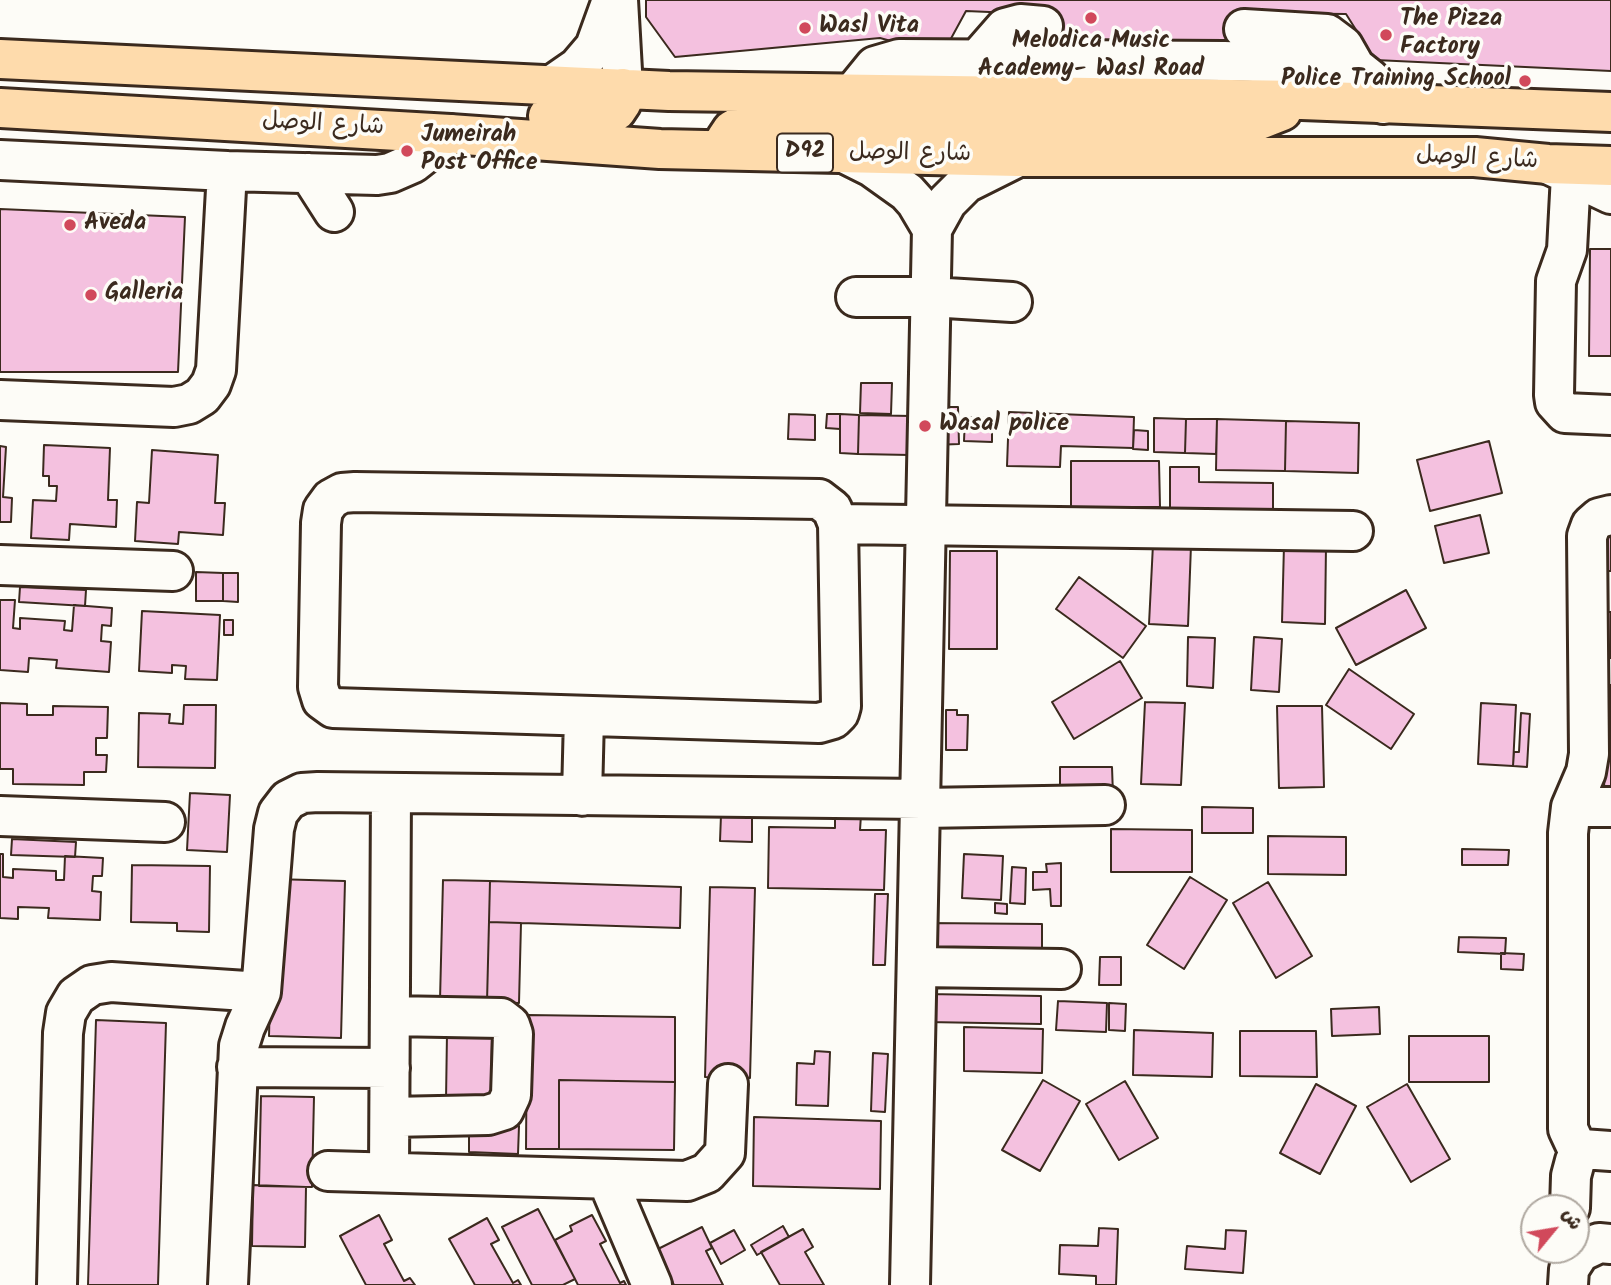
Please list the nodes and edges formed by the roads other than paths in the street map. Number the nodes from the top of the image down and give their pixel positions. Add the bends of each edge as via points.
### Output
1 (612, 0) edge
2 (618, 0) edge
3 (1043, 26) dead end
4 (1244, 29) dead end
5 (0, 60) edge
6 (977, 60) junction
7 (1355, 67) junction
8 (552, 85) junction
9 (623, 88) junction
10 (853, 93) junction
11 (1302, 100) junction
12 (1383, 104) junction
13 (17, 109) edge
14 (1611, 112) edge
15 (450, 134) junction
16 (723, 149) junction
17 (846, 154) junction
18 (1018, 158) junction
19 (0, 160) edge
20 (1611, 166) edge
21 (1559, 170) junction
22 (227, 171) junction
23 (309, 173) junction
24 (1611, 194) edge
25 (334, 212) dead end
26 (932, 229) junction
27 (856, 296) dead end
28 (930, 297) junction
29 (1012, 302) dead end
30 (0, 378) edge
31 (0, 400) edge
32 (174, 407) junction
33 (1611, 415) edge
34 (0, 422) edge
35 (1611, 514) edge
36 (838, 524) junction
37 (926, 524) junction
38 (1353, 531) dead end
39 (0, 565) edge
40 (173, 571) dead end
41 (1599, 593) edge
42 (1599, 673) edge
43 (584, 717) junction
44 (391, 793) junction
45 (582, 796) junction
46 (921, 804) junction
47 (1105, 805) dead end
48 (1571, 807) junction
49 (1611, 807) edge
50 (0, 816) edge
51 (164, 822) dead end
52 (918, 967) junction
53 (1061, 969) dead end
54 (261, 992) junction
55 (390, 1016) junction
56 (237, 1068) junction
57 (390, 1068) junction
58 (729, 1083) dead end
59 (390, 1117) junction
60 (1597, 1150) edge
61 (328, 1171) dead end
62 (389, 1172) junction
63 (607, 1179) junction
64 (1570, 1194) edge
65 (1611, 1244) edge
66 (1611, 1256) edge
67 (1574, 1270) edge
68 (57, 1285) edge
69 (228, 1285) edge
70 (652, 1285) edge
71 (911, 1285) edge

1 - 8 street via 595,47 578,67
2 - 9 street
3 - 6 street via 1005,28
4 - 7 street via 1327,34 1343,46
5 - 8 main road, شارع الوصل
6 - 7 street via 1224,61
6 - 10 street via 898,60 880,51
7 - 12 street via 1370,79
8 - 9 main road, شارع الوصل
9 - 10 main road, شارع الوصل
9 - 13 main road via 617,111 596,119 123,96 75,97
10 - 11 main road, شارع الوصل
11 - 12 main road, شارع الوصل
11 - 16 main road via 1254,122 1209,127 760,119 732,130
12 - 14 main road, شارع الوصل
13 - 15 main road, شارع الوصل / D92
15 - 16 main road, شارع الوصل / D92
15 - 23 street via 413,163 390,173
16 - 17 main road, شارع الوصل / D92
17 - 18 main road, شارع الوصل / D92
17 - 26 street via 907,192
18 - 21 main road, شارع الوصل / D92 via 1475,157
18 - 26 street via 966,183 947,202
19 - 22 street
20 - 21 main road, شارع الوصل / D92
21 - 24 street
21 - 33 street via 1567,250 1556,281 1555,402 1565,413
22 - 23 street
22 - 32 street via 216,370 202,396
23 - 25 street
26 - 28 street
27 - 28 street
28 - 29 street
28 - 37 street
30 - 32 street via 138,382 160,391
31 - 32 street
32 - 34 street via 155,428 138,431
35 - 41 street via 1591,525 1587,536
36 - 37 street
36 - 43 street via 841,706 834,719 819,723
36 - 43 street via 832,509 811,498 355,492 331,499 321,523 318,687 327,705
37 - 38 street
37 - 46 street
39 - 40 street
41 - 42 street
42 - 48 street via 1586,772
43 - 45 street
44 - 45 street
44 - 54 street via 302,793 288,800 278,813
44 - 55 street
45 - 46 street
46 - 47 street
46 - 52 street
48 - 49 street
48 - 60 street via 1568,1129 1570,1137
50 - 51 street
52 - 53 street
52 - 71 street
54 - 56 street via 239,1046
54 - 68 street via 111,982 92,985 76,996 66,1013 63,1033
55 - 57 street
55 - 59 street via 501,1018 513,1034 511,1095 504,1110 488,1115
56 - 57 street
56 - 69 street
57 - 59 street
58 - 63 street via 724,1153 707,1173 687,1181
59 - 62 street
60 - 64 street via 1571,1176
61 - 62 street
62 - 63 street
63 - 70 street
65 - 67 street via 1589,1247
66 - 67 street via 1593,1270

